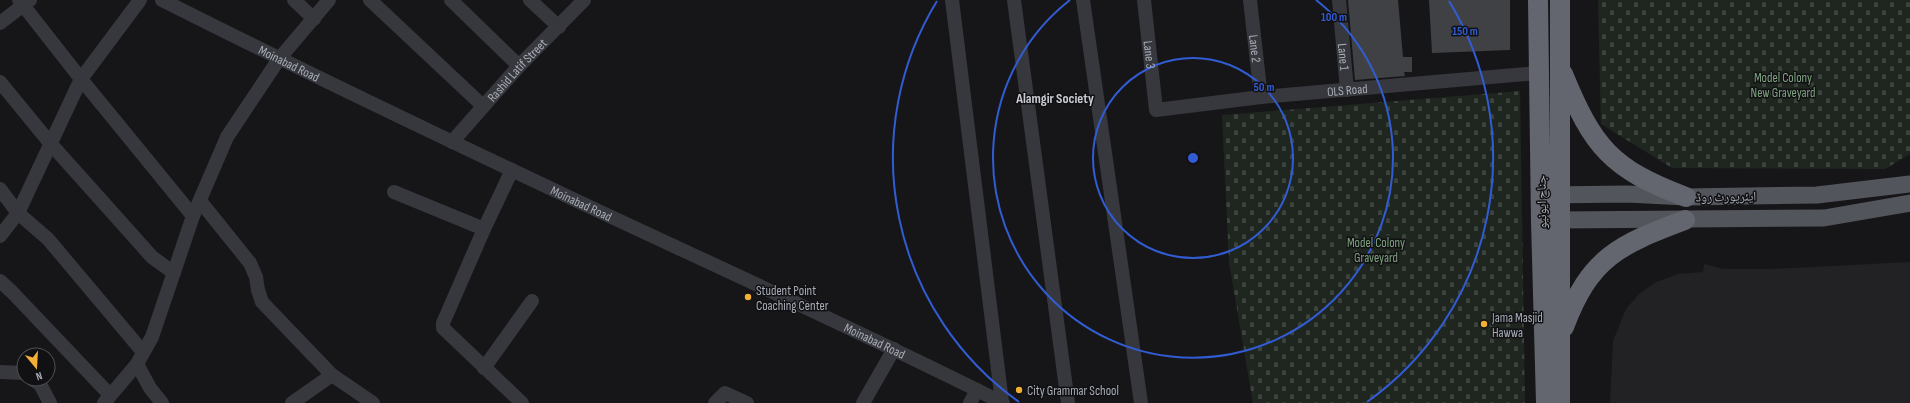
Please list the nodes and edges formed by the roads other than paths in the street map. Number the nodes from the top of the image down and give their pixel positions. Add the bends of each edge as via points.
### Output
1 (140, 0) edge
2 (162, 0) edge
3 (294, 0) edge
4 (329, 0) edge
5 (370, 0) edge
6 (450, 0) edge
7 (530, 0) edge
8 (584, 0) edge
9 (952, 0) edge
10 (1014, 0) edge
11 (1083, 0) edge
12 (1144, 0) edge
13 (1250, 0) edge
14 (1339, 0) edge
15 (1538, 0) edge
16 (1560, 0) edge
17 (25, 2) edge
18 (314, 18) junction
19 (0, 23) edge
20 (559, 27) junction
21 (279, 59) junction
22 (519, 66) junction
23 (1560, 67) junction
24 (1538, 73) junction
25 (81, 79) junction
26 (0, 82) edge
27 (1347, 90) junction
28 (1261, 97) junction
29 (483, 106) junction
30 (1156, 110) joint
31 (452, 142) junction
32 (50, 143) junction
33 (512, 170) junction
34 (1910, 184) edge
35 (0, 189) edge
36 (394, 192) dead end
37 (1550, 195) junction
38 (1686, 197) junction
39 (200, 201) junction
40 (1910, 203) edge
41 (18, 213) junction
42 (193, 216) junction
43 (1560, 220) junction
44 (1685, 220) junction
45 (484, 228) junction
46 (0, 236) edge
47 (174, 273) junction
48 (0, 281) edge
49 (532, 301) dead end
50 (1560, 337) junction
51 (894, 348) junction
52 (140, 358) junction
53 (484, 368) junction
54 (0, 372) edge
55 (16, 373) edge
56 (332, 375) junction
57 (42, 387) edge
58 (977, 390) junction
59 (107, 399) edge
60 (50, 403) edge
61 (162, 403) edge
62 (292, 403) edge
63 (373, 403) edge
64 (522, 403) edge
65 (715, 403) edge
66 (747, 403) edge
67 (863, 403) edge
68 (970, 403) edge
69 (1002, 403) edge
70 (1068, 403) edge
71 (1141, 403) edge
72 (1546, 403) edge
73 (1560, 403) edge

1 - 25 street
2 - 21 street, Moinabad Road
3 - 18 street
4 - 18 street
5 - 29 street
6 - 22 street
7 - 20 street
8 - 20 street, Rashid Latif Street
9 - 69 street
10 - 70 street
11 - 71 street
12 - 30 street, Lane 3
13 - 28 street, Lane 2
14 - 27 street, Lane 1
15 - 24 highway, جناح ایونیو
16 - 23 highway, جناح ایونیو
17 - 19 street
17 - 25 street
18 - 21 street
20 - 22 street, Rashid Latif Street
21 - 31 street, Moinabad Road
21 - 39 street via 227,137
22 - 29 street, Rashid Latif Street
23 - 37 highway, جناح ایونیو
23 - 38 highway via 1585,124 1601,147 1635,175
24 - 27 street, OLS Road
24 - 37 highway, جناح ایونیو
25 - 32 street
25 - 42 street
26 - 32 street
27 - 28 street, OLS Road
28 - 30 street, OLS Road
29 - 31 street, Rashid Latif Street
31 - 33 street, Moinabad Road
32 - 41 street
32 - 47 street via 152,257
33 - 45 street
33 - 51 street, Moinabad Road
34 - 38 main road, ایئرپورٹ روڈ via 1817,195
35 - 41 street
36 - 45 street
37 - 38 main road, ایئرپورٹ روڈ via 1627,194
37 - 43 highway, جناح ایونیو
37 - 72 highway, جناح ایونیو
39 - 42 street
39 - 56 street via 250,262 262,302
40 - 44 main road, ایئرپورٹ روڈ via 1824,218
41 - 46 street
41 - 52 street via 48,239
42 - 47 street
43 - 44 main road, ایئرپورٹ روڈ
43 - 50 highway, جناح ایونیو
44 - 50 highway via 1640,237 1605,259 1581,289
45 - 53 street via 443,323 446,332
47 - 52 street via 152,337
48 - 59 street
49 - 53 street
50 - 73 highway, جناح ایونیو
51 - 58 street, Moinabad Road
51 - 67 street
52 - 59 street
52 - 61 street via 150,388
53 - 64 street
54 - 55 street
56 - 62 street
56 - 63 street
57 - 60 street
58 - 68 street
58 - 69 street, Moinabad Road
65 - 66 street via 725,393

